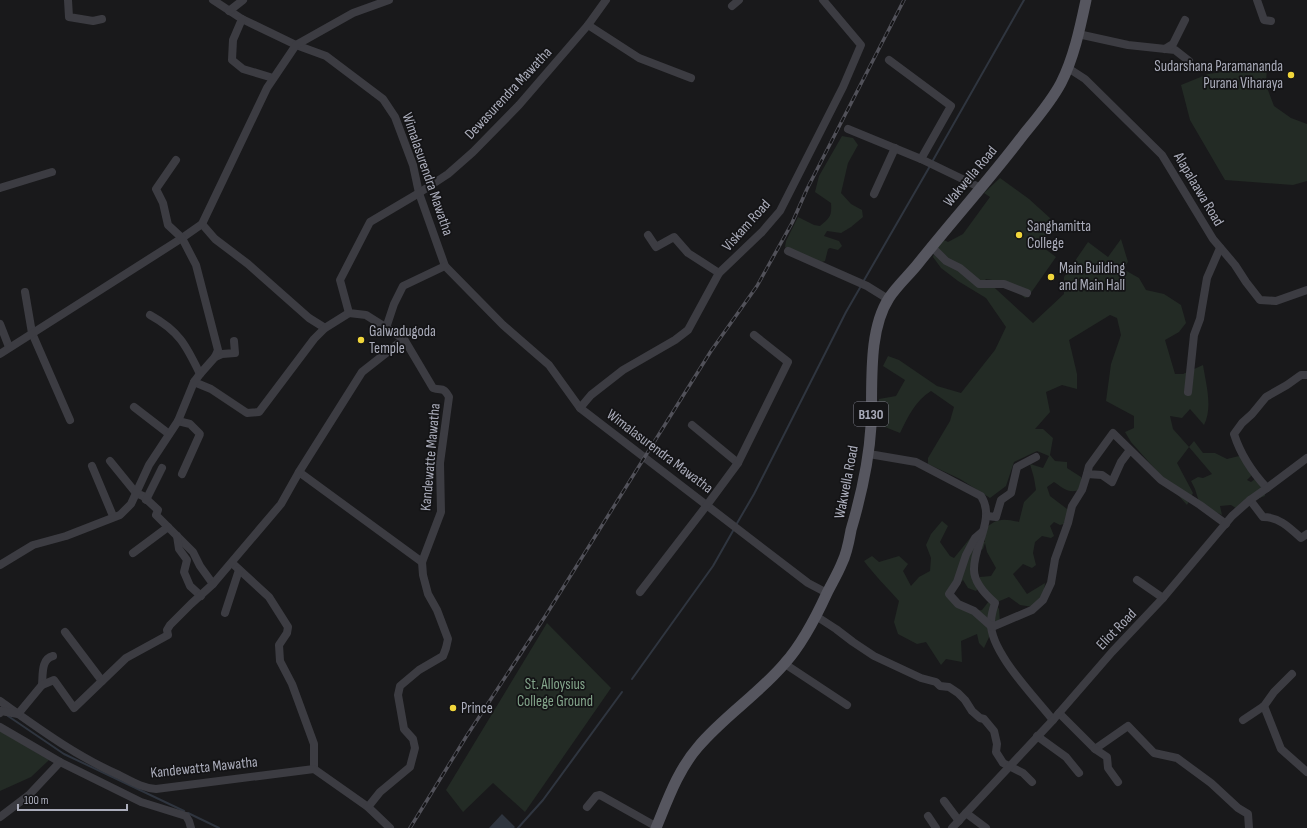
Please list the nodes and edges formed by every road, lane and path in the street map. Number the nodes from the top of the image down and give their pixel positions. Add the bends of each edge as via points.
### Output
1 (68, 0) edge
2 (213, 0) edge
3 (243, 0) edge
4 (389, 0) edge
5 (606, 0) edge
6 (739, 0) edge
7 (823, 0) edge
8 (1086, 0) edge
9 (1257, 0) edge
10 (732, 6) dead end
11 (229, 11) junction
12 (102, 19) dead end
13 (242, 19) junction
14 (1185, 20) dead end
15 (1271, 21) dead end
16 (588, 25) junction
17 (1078, 34) junction
18 (296, 45) junction
19 (1165, 49) junction
20 (889, 60) dead end
21 (1189, 61) dead end
22 (1068, 68) junction
23 (273, 78) junction
24 (691, 78) dead end
25 (848, 129) dead end
26 (895, 148) junction
27 (921, 159) junction
28 (176, 160) dead end
29 (52, 172) dead end
30 (0, 188) edge
31 (981, 188) junction
32 (419, 193) junction
33 (874, 194) dead end
34 (202, 224) junction
35 (648, 235) dead end
36 (182, 238) junction
37 (932, 246) junction
38 (1220, 248) junction
39 (788, 251) dead end
40 (445, 266) junction
41 (719, 273) junction
42 (1307, 290) edge
43 (25, 292) dead end
44 (1026, 293) dead end
45 (888, 299) junction
46 (349, 313) junction
47 (150, 315) dead end
48 (0, 324) edge
49 (325, 328) junction
50 (386, 328) junction
51 (32, 333) junction
52 (754, 335) dead end
53 (404, 339) junction
54 (234, 341) dead end
55 (9, 347) junction
56 (0, 354) edge
57 (215, 357) junction
58 (200, 374) junction
59 (1307, 375) edge
60 (194, 382) junction
61 (1188, 392) dead end
62 (134, 407) dead end
63 (580, 408) junction
64 (70, 420) dead end
65 (178, 421) junction
66 (692, 425) dead end
67 (169, 434) junction
68 (1130, 450) junction
69 (869, 454) junction
70 (1036, 457) dead end
71 (1307, 458) edge
72 (110, 461) dead end
73 (738, 463) junction
74 (92, 466) dead end
75 (162, 468) dead end
76 (299, 472) junction
77 (182, 474) dead end
78 (1087, 474) junction
79 (1267, 488) junction
80 (136, 493) junction
81 (146, 500) junction
82 (1250, 500) junction
83 (707, 506) junction
84 (113, 516) junction
85 (987, 516) junction
86 (1226, 524) junction
87 (168, 527) junction
88 (982, 532) junction
89 (1307, 534) edge
90 (177, 535) junction
91 (132, 553) dead end
92 (422, 562) junction
93 (232, 563) junction
94 (0, 565) edge
95 (239, 570) junction
96 (1137, 580) dead end
97 (213, 584) junction
98 (640, 592) dead end
99 (827, 593) junction
100 (200, 596) junction
101 (1163, 598) junction
102 (225, 613) dead end
103 (816, 616) junction
104 (992, 627) junction
105 (65, 632) dead end
106 (53, 656) dead end
107 (785, 664) junction
108 (1292, 674) dead end
109 (102, 681) junction
110 (42, 685) junction
111 (0, 701) edge
112 (847, 705) dead end
113 (1264, 706) junction
114 (1, 712) edge
115 (1059, 713) junction
116 (18, 714) junction
117 (1053, 720) junction
118 (1243, 720) dead end
119 (0, 727) edge
120 (1037, 736) junction
121 (1095, 749) junction
122 (60, 762) junction
123 (1010, 766) junction
124 (314, 769) junction
125 (1307, 772) edge
126 (1079, 773) dead end
127 (1032, 782) dead end
128 (1118, 782) dead end
129 (146, 788) junction
130 (948, 801) dead end
131 (141, 802) junction
132 (368, 807) junction
133 (587, 807) dead end
134 (928, 816) dead end
135 (0, 817) edge
136 (963, 817) junction
137 (190, 828) edge
138 (390, 828) edge
139 (657, 828) edge
140 (936, 828) edge
141 (952, 828) edge
142 (986, 828) edge
143 (1249, 828) edge

1 - 12 street via 69,17 93,21
2 - 11 street, Wimalasurendra Mawatha
3 - 11 street
4 - 18 street via 354,14
5 - 16 street, Dewasurendra Mawatha
6 - 10 street
7 - 41 street, Viskam Road via 861,45 844,87 780,211
8 - 17 main road, Wakwella Road / B130
9 - 15 street via 1264,20
11 - 13 street, Wimalasurendra Mawatha
13 - 18 street, Wimalasurendra Mawatha
13 - 23 street via 233,40 232,60 243,69
14 - 19 street via 1173,44
16 - 24 street via 639,58
16 - 32 street, Dewasurendra Mawatha via 473,152 448,174
17 - 19 street via 1128,45
17 - 22 main road, Wakwella Road / B130
18 - 23 street
18 - 32 street, Wimalasurendra Mawatha via 326,56 383,99 395,117 413,165
19 - 21 street via 1175,50
20 - 27 street via 950,106
22 - 31 main road, Wakwella Road / B130 via 1047,104
22 - 38 street, Alapalaawa Road via 1085,79 1162,155
23 - 34 street
25 - 26 street
26 - 27 street
26 - 33 street
27 - 31 street
28 - 36 street via 156,189 163,203 168,225
29 - 30 street
31 - 37 main road, Wakwella Road / B130
32 - 40 street, Wimalasurendra Mawatha
32 - 46 street, Dewasurendra Mawatha via 370,222 340,280
34 - 36 street
34 - 49 street via 215,239 248,264 309,318
35 - 41 street via 656,247 674,237 688,253
36 - 51 street
36 - 57 street via 196,265 218,350
37 - 44 street via 946,261 960,268 979,284 1004,284
37 - 45 main road, Wakwella Road / B130
38 - 42 street, Alapalaawa Road via 1260,300 1276,301
38 - 61 street via 1207,278 1200,318 1194,335
39 - 45 street
40 - 50 street via 403,286
40 - 63 street, Wimalasurendra Mawatha via 503,325 549,365
41 - 63 street, Viskam Road via 688,330 622,370 591,395
43 - 51 street
45 - 69 main road, Wakwella Road / B130 via 878,323 874,345
46 - 49 street
46 - 50 street via 366,315
47 - 58 street via 166,323 180,338
48 - 55 street
49 - 60 street via 259,412 247,413 210,389
50 - 53 street
51 - 55 street
51 - 64 street
52 - 73 street via 788,362
53 - 76 street via 362,372
53 - 92 street, Kandewatte Mawatha via 433,388 441,389 449,397 440,463 441,512
54 - 57 street via 235,353
55 - 56 street
57 - 58 street
58 - 60 street
59 - 79 street via 1301,375 1266,397 1234,434 1251,470
60 - 65 street
62 - 67 street
63 - 83 street, Wimalasurendra Mawatha
65 - 67 street
65 - 77 street via 190,424 200,434
66 - 73 street
67 - 80 street via 149,465
68 - 78 street via 1112,482 1102,475
68 - 78 street via 1113,433 1089,466
68 - 86 street via 1161,480
69 - 85 street via 916,462 981,496 986,503
69 - 99 main road, Wakwella Road / B130 via 843,561
70 - 85 street via 1017,468 1011,493 1002,500 996,517
71 - 79 street, Eliot Road
72 - 80 street
73 - 83 street
74 - 84 street
75 - 81 street
76 - 92 street
76 - 93 street via 281,504
78 - 104 street via 1082,490 1072,506 1055,559 1051,583 1042,600 1032,610
79 - 82 street, Eliot Road
80 - 81 street
80 - 84 street via 131,504 120,514
81 - 87 street via 158,510 156,515
82 - 86 street, Eliot Road
82 - 89 street via 1263,517 1279,520 1301,538
83 - 98 street
83 - 99 street, Wimalasurendra Mawatha via 808,583
84 - 94 street via 66,536 33,545
85 - 88 street
86 - 101 street, Eliot Road
87 - 90 street
87 - 91 street
88 - 104 street via 973,572 979,586 995,604
88 - 104 street via 975,538 957,582 949,594 958,604 974,611
90 - 97 street via 193,552
90 - 100 street via 180,549 187,560 184,572 190,586
92 - 132 street, Kandewatte Mawatha via 428,594 448,639 443,656 419,670 400,686 398,695 404,729 413,739 415,748 412,761 410,767 380,792
93 - 95 street
93 - 97 street
95 - 102 street
95 - 124 street via 269,597 288,627 279,644 280,661 292,684 314,744
96 - 101 street
97 - 100 street
99 - 103 main road, Wakwella Road / B130
100 - 109 street via 170,626 167,630 168,635 126,658
101 - 115 street, Eliot Road
103 - 107 main road, Wakwella Road / B130
103 - 123 street via 874,656 958,693 972,711 984,719 994,731 996,752 1003,762
104 - 117 street via 995,642 1009,667
105 - 109 street
106 - 110 street via 43,664
107 - 112 street
107 - 139 main road, Wakwella Road / B130 via 715,728 697,748 676,780
108 - 113 street
109 - 110 street via 74,708 54,680
110 - 116 street
111 - 116 street, Kandewatta Mawatha
113 - 118 street
113 - 125 street via 1281,749
114 - 116 street
115 - 117 street, Eliot Road
115 - 121 street
116 - 129 street, Kandewatta Mawatha via 94,764
117 - 120 street, Eliot Road
119 - 122 street
120 - 123 street, Eliot Road
120 - 126 street via 1066,757
121 - 128 street via 1107,757 1108,768
121 - 143 street via 1128,726 1154,753 1177,758 1248,814
122 - 131 street
122 - 135 street via 29,795
123 - 127 street
123 - 136 street, Eliot Road
124 - 129 street, Kandewatta Mawatha via 156,789
124 - 132 street
129 - 131 street
130 - 136 street
131 - 137 street via 186,816
132 - 138 street
133 - 139 street via 600,795
134 - 140 street
136 - 141 street, Eliot Road
136 - 142 street

